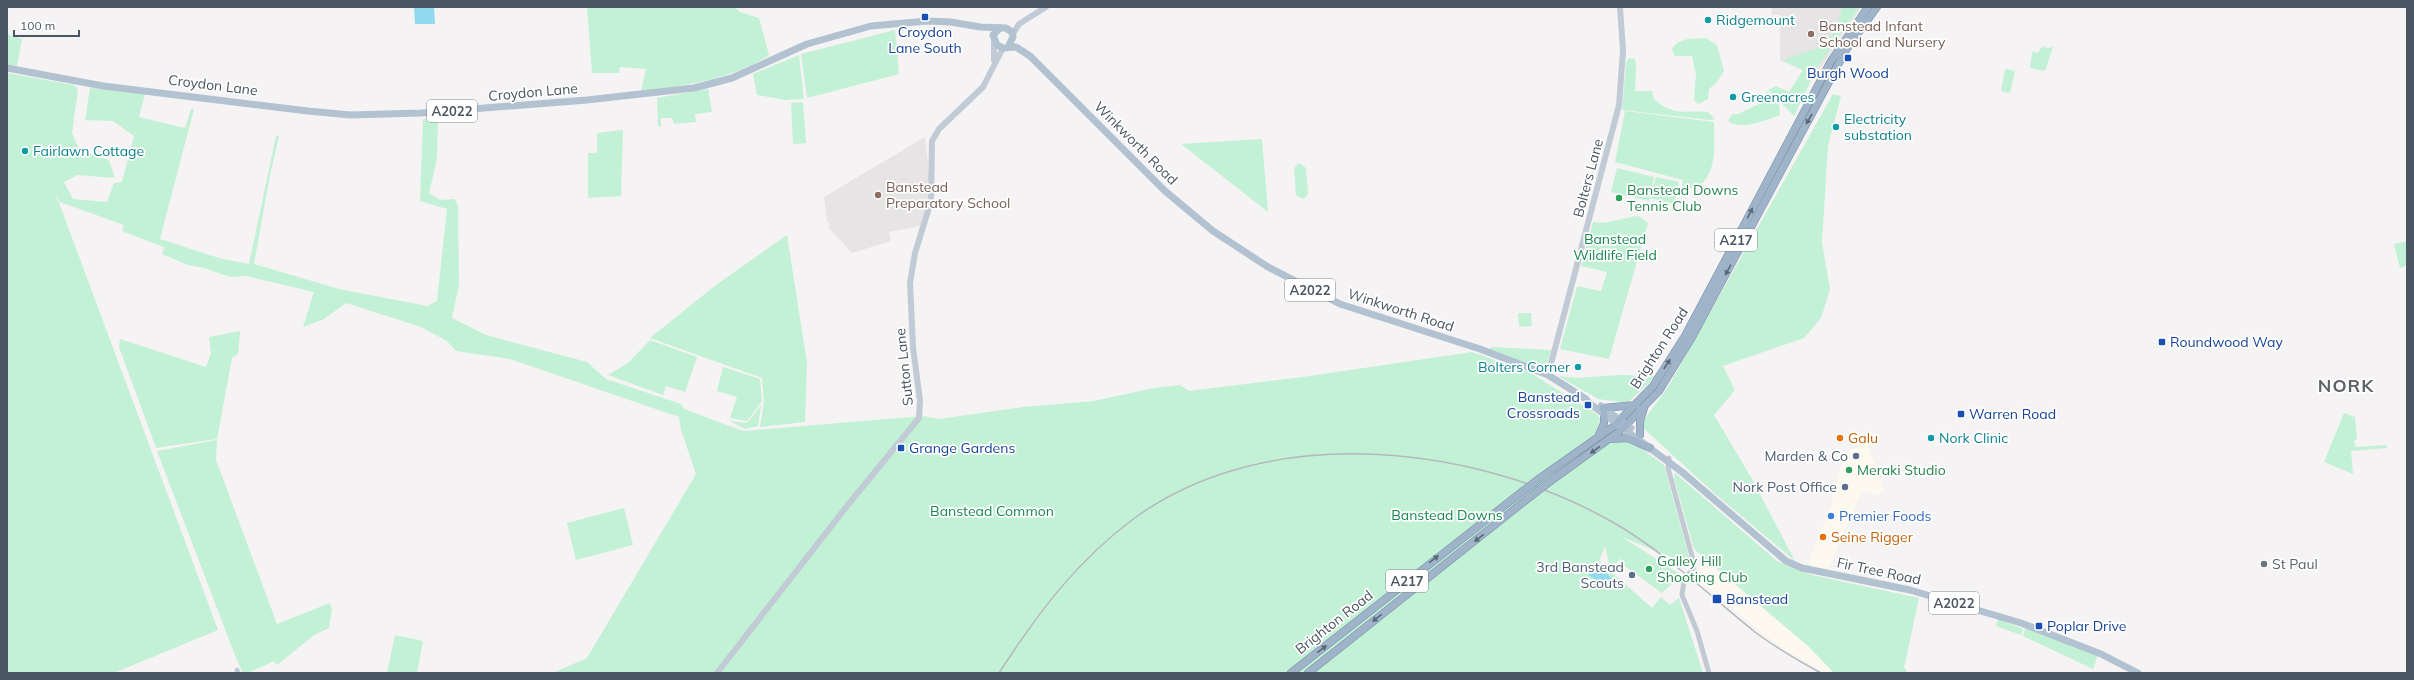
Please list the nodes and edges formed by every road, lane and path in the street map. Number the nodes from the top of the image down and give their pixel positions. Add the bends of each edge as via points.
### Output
1 (1046, 7) edge
2 (1620, 7) edge
3 (1868, 7) edge
4 (1877, 7) edge
5 (1024, 20) junction
6 (980, 27) junction
7 (1002, 28) junction
8 (1013, 35) junction
9 (993, 40) junction
10 (1006, 47) junction
11 (1030, 56) junction
12 (994, 62) junction
13 (7, 68) edge
14 (1548, 375) junction
15 (1659, 384) junction
16 (1586, 399) joint
17 (1636, 405) junction
18 (1644, 406) junction
19 (1604, 411) junction
20 (1622, 424) junction
21 (1640, 434) junction
22 (1598, 437) junction
23 (1610, 439) junction
24 (1650, 448) junction
25 (1668, 460) junction
26 (717, 673) edge
27 (1291, 673) edge
28 (1308, 673) edge
29 (1709, 673) edge
30 (2138, 673) edge

1 - 5 main road
2 - 14 main road, Bolters Lane via 1623,51 1619,105
15 -> 3 highway, Brighton Road / A217 via 1827,68
4 -> 15 highway, Brighton Road / A217 via 1846,50 1692,339
5 - 7 main road
5 - 8 main road via 1017,26
6 - 7 main road, Croydon Lane / A2022
6 - 9 main road, Croydon Lane / A2022
6 - 13 main road, Croydon Lane / A2022 via 927,21 871,26 807,44 732,78 694,88 588,100 421,113 350,115 308,111 103,86
7 - 8 main road, Winkworth Road
7 - 9 main road
8 - 10 main road
8 - 11 main road, Winkworth Road / A2022
9 - 10 main road, Croydon Lane
9 - 12 main road
10 - 11 main road, Winkworth Road / A2022 via 1016,47
10 - 12 main road
11 - 14 main road, Winkworth Road / A2022 via 1165,191 1213,231 1268,267 1340,304 1480,349
12 - 26 main road, Sutton Lane via 982,87 939,129 932,141 931,201 910,283 913,347 920,401 919,418
14 - 16 main road, Winkworth Road / A2022
15 - 17 highway, Brighton Road / A217
15 - 18 highway, Brighton Road / A217
16 - 19 main road, Fir Tree Road / A2022
17 - 19 highway
17 - 20 highway, Brighton Road / A217
18 - 20 highway, Brighton Road / A217
18 - 21 highway
19 - 20 main road, Fir Tree Road / A2022
19 - 22 highway via 1604,427
20 - 21 main road, Fir Tree Road / A2022
20 - 22 highway, Brighton Road / A217
20 - 23 highway, Brighton Road / A217
20 - 24 main road, Fir Tree Road / A2022
21 - 25 main road, Fir Tree Road / A2022
27 -> 22 highway, Brighton Road / A217, bridge via 1523,491
23 - 24 highway via 1628,438
23 -> 28 highway, Brighton Road / A217, bridge via 1531,496
24 - 25 main road, Fir Tree Road / A2022
25 - 29 street, bridge via 1693,560 1693,568 1684,581 1682,595 1697,631
25 - 30 main road, Fir Tree Road / A2022 via 1681,468 1682,472 1778,555 1794,565 1910,590 2021,623 2090,649

